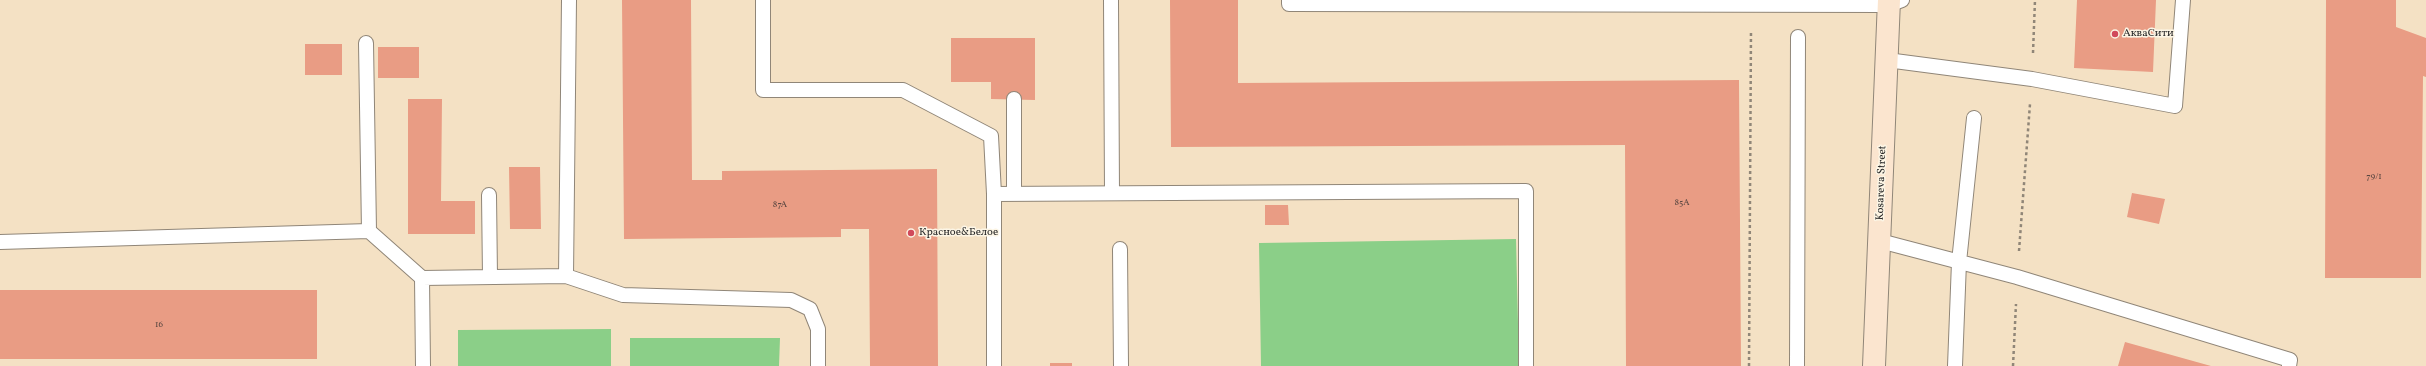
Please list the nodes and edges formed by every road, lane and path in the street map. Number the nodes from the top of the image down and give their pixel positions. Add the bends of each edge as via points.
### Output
1 (569, 0) edge
2 (763, 0) edge
3 (1112, 0) edge
4 (1289, 0) edge
5 (2035, 0) edge
6 (2182, 0) edge
7 (1721, 2) edge
8 (1893, 2) edge
9 (1751, 4) junction
10 (1798, 38) dead end
11 (366, 43) dead end
12 (1887, 60) junction
13 (2032, 79) junction
14 (1014, 99) dead end
15 (1974, 118) dead end
16 (1014, 193) junction
17 (1112, 193) junction
18 (994, 194) junction
19 (489, 195) dead end
20 (369, 232) junction
21 (1880, 241) junction
22 (0, 242) edge
23 (1120, 249) dead end
24 (1959, 262) junction
25 (566, 276) junction
26 (490, 277) junction
27 (2017, 277) junction
28 (422, 278) junction
29 (423, 366) edge
30 (818, 366) edge
31 (994, 366) edge
32 (1121, 366) edge
33 (1526, 366) edge
34 (1748, 366) edge
35 (1797, 366) edge
36 (1874, 366) edge
37 (1955, 366) edge
38 (2013, 366) edge
39 (2288, 366) edge

1 - 25 lane
2 - 18 lane via 763,90 903,90 991,136
3 - 17 lane
4 - 7 lane via 1289,4
5 - 13 path
6 - 13 lane via 2175,106
7 - 9 lane
8 - 9 lane
8 - 12 main road, Kosareva Street
9 - 34 path
10 - 35 lane
11 - 20 lane
12 - 13 lane
12 - 21 main road, Kosareva Street
13 - 27 path
14 - 16 lane
15 - 24 lane
16 - 17 lane
16 - 18 lane
17 - 33 lane via 1526,191
18 - 31 lane
19 - 26 lane
20 - 22 lane
20 - 28 lane
21 - 24 lane
21 - 36 main road, Kosareva Street
23 - 32 lane
24 - 27 lane
24 - 37 lane
25 - 26 lane
25 - 30 lane via 623,295 791,300 810,309 818,329
26 - 28 lane
27 - 38 path
27 - 39 lane via 2290,360
28 - 29 lane

